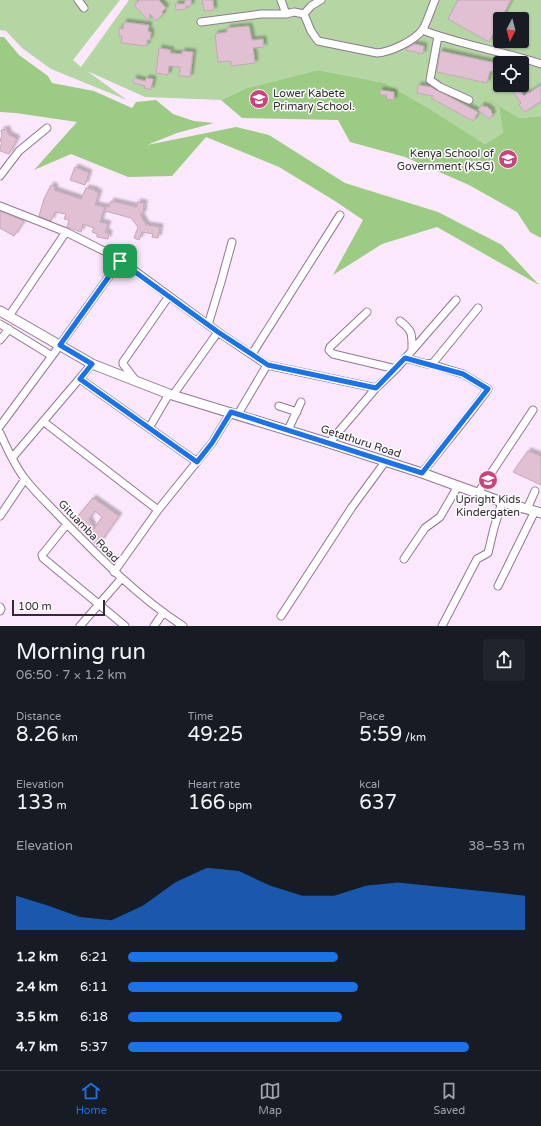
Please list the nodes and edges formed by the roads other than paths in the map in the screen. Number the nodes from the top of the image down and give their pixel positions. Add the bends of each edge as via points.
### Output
1 (78, 0) edge
2 (281, 0) edge
3 (321, 0) edge
4 (435, 0) edge
5 (84, 8) dead end
6 (286, 14) junction
7 (304, 14) junction
8 (200, 22) dead end
9 (422, 30) junction
10 (438, 36) junction
11 (541, 64) edge
12 (470, 100) dead end
13 (47, 128) dead end
14 (0, 176) edge
15 (0, 206) edge
16 (340, 215) dead end
17 (66, 232) junction
18 (232, 242) dead end
19 (120, 261) junction
20 (169, 296) junction
21 (456, 300) dead end
22 (478, 308) dead end
23 (0, 311) edge
24 (367, 312) dead end
25 (9, 316) junction
26 (400, 321) dead end
27 (0, 324) edge
28 (208, 325) junction
29 (9, 329) junction
30 (218, 332) junction
31 (0, 340) edge
32 (60, 345) junction
33 (412, 350) junction
34 (252, 354) junction
35 (52, 356) junction
36 (405, 358) junction
37 (92, 364) junction
38 (430, 364) junction
39 (268, 365) junction
40 (396, 368) junction
41 (80, 379) junction
42 (136, 381) junction
43 (376, 388) junction
44 (171, 394) junction
45 (301, 402) dead end
46 (279, 406) dead end
47 (533, 410) dead end
48 (297, 412) junction
49 (234, 413) junction
50 (44, 422) junction
51 (0, 426) edge
52 (149, 428) junction
53 (288, 430) junction
54 (0, 433) edge
55 (329, 443) junction
56 (12, 458) junction
57 (197, 462) junction
58 (385, 462) junction
59 (422, 473) junction
60 (24, 479) junction
61 (458, 486) junction
62 (535, 491) dead end
63 (478, 493) junction
64 (502, 502) junction
65 (158, 510) junction
66 (534, 511) edge
67 (0, 516) edge
68 (67, 524) junction
69 (404, 559) dead end
70 (114, 572) junction
71 (121, 579) junction
72 (498, 586) dead end
73 (99, 604) junction
74 (0, 607) edge
75 (0, 611) edge
76 (163, 613) junction
77 (281, 616) dead end
78 (80, 626) edge
79 (125, 626) edge
80 (154, 626) edge
81 (183, 626) edge
82 (442, 626) edge

1 - 5 street
2 - 6 street
3 - 7 street
4 - 9 street
6 - 7 street
6 - 8 street via 261,14
7 - 9 street via 318,41 377,53 392,50
9 - 10 street
10 - 11 street
10 - 12 street via 430,80
13 - 14 street via 19,151
15 - 17 street
16 - 34 street
17 - 19 street
17 - 25 street
18 - 28 street
19 - 20 street
19 - 32 street
20 - 28 street
20 - 42 street via 123,362
21 - 33 street
22 - 38 street
23 - 25 main road, Getathuru Road
24 - 40 street via 329,350 333,354
25 - 32 main road, Getathuru Road
26 - 33 street via 410,328
27 - 29 street
28 - 30 street
29 - 31 street
29 - 35 street
30 - 34 street
30 - 44 street
32 - 35 street
32 - 37 main road, Getathuru Road
33 - 36 street
34 - 39 street
35 - 51 street
36 - 38 street
36 - 40 street
37 - 41 street
37 - 42 main road, Getathuru Road
38 - 59 street via 463,374 488,389
39 - 43 street
39 - 49 street
40 - 43 street
41 - 50 street
41 - 52 street
42 - 44 main road, Getathuru Road
43 - 55 street
44 - 49 main road, Getathuru Road
44 - 52 street
45 - 48 street
46 - 48 street
47 - 63 street
48 - 53 street
49 - 53 main road, Getathuru Road
49 - 57 street
50 - 56 street
50 - 65 street
52 - 57 street
53 - 55 main road, Getathuru Road
54 - 56 street, Gituamba Road
55 - 58 main road, Getathuru Road
56 - 60 street, Gituamba Road
57 - 65 street
58 - 59 main road, Getathuru Road
58 - 77 street via 352,507
59 - 61 main road, Getathuru Road
60 - 67 street
60 - 68 street, Gituamba Road
61 - 63 main road, Getathuru Road
61 - 69 street via 440,517 425,528
62 - 66 street
63 - 64 main road, Getathuru Road
64 - 66 main road, Getathuru Road
64 - 82 street via 488,553 477,558
65 - 70 street
66 - 72 street
68 - 70 street, Gituamba Road
68 - 73 street via 42,555 43,558
70 - 71 street, Gituamba Road
71 - 73 street
71 - 76 street, Gituamba Road
73 - 78 street
73 - 79 street
74 - 75 street
76 - 80 street
76 - 81 street, Gituamba Road

